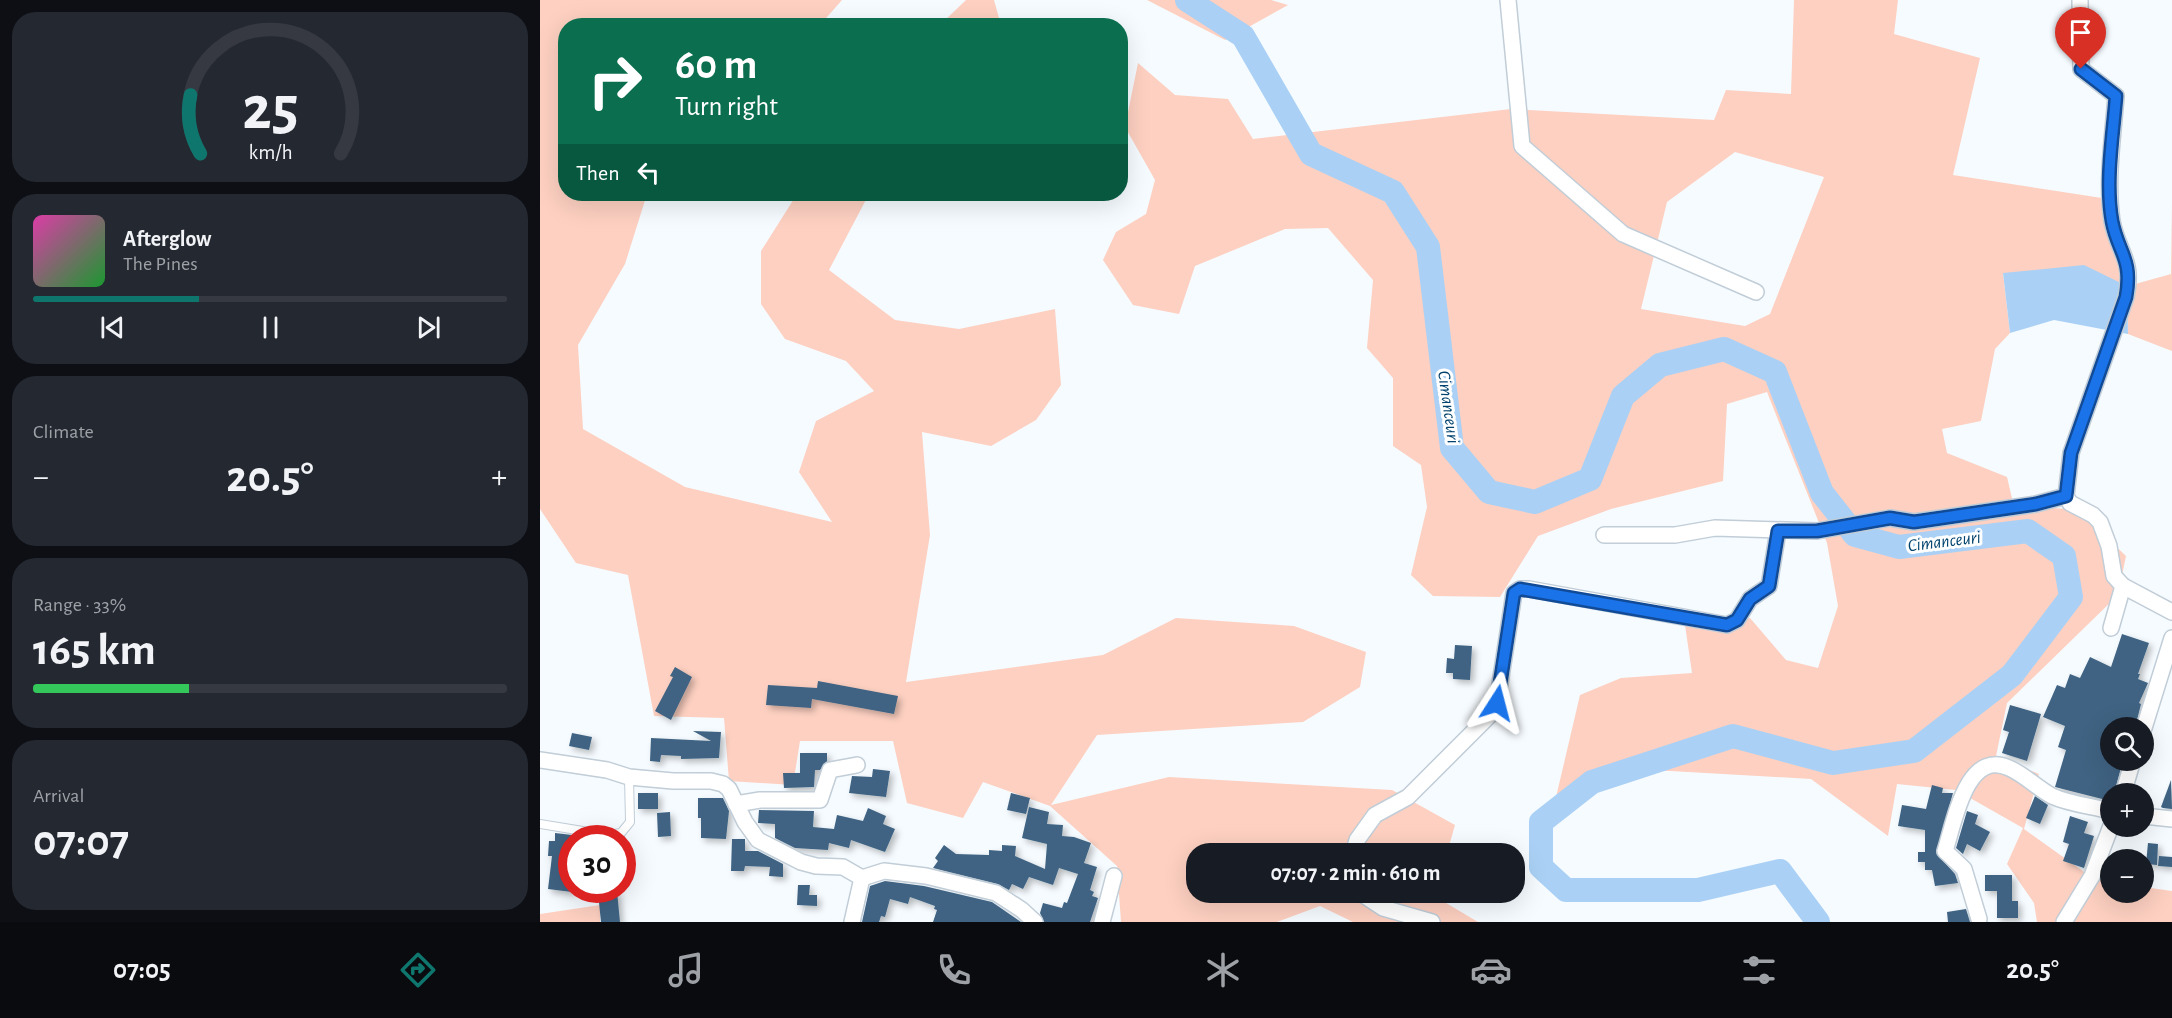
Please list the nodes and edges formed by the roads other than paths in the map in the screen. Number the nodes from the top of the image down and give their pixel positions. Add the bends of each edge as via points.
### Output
1 (1508, 0) edge
2 (2080, 0) edge
3 (1756, 292) dead end
4 (2066, 496) junction
5 (1778, 531) junction
6 (1604, 535) dead end
7 (2123, 586) junction
8 (2172, 612) edge
9 (2111, 628) dead end
10 (2171, 642) edge
11 (2147, 717) edge
12 (540, 760) edge
13 (857, 765) dead end
14 (629, 777) junction
15 (736, 804) junction
16 (2100, 808) edge
17 (2154, 817) edge
18 (2172, 819) edge
19 (540, 824) edge
20 (2107, 837) edge
21 (1357, 843) edge
22 (1114, 876) dead end
23 (862, 878) junction
24 (1376, 903) edge
25 (1979, 919) dead end
26 (852, 922) edge
27 (1035, 922) edge
28 (1102, 922) edge
29 (1432, 922) edge
30 (2064, 922) edge

1 - 3 street via 1522,146 1623,234
2 - 4 street via 2081,69 2116,96 2110,182 2112,222 2129,280 2071,453
4 - 5 street via 1914,522 1890,518 1817,531
4 - 7 street via 2070,503 2100,522 2114,576
5 - 6 street via 1715,528 1675,535
5 - 21 street via 1769,586 1750,599 1737,620 1727,625 1528,589 1514,593 1497,703 1489,716 1408,797 1375,815
7 - 8 street
7 - 9 street
10 - 11 street
12 - 14 street
13 - 15 street via 830,770 820,800
14 - 15 street via 723,784
14 - 19 lane via 630,822 621,833 606,835
15 - 23 street via 758,840 801,862 843,867
16 - 25 street via 2054,796 2008,767 1990,765 1974,774 1945,851 1964,868
17 - 18 street
20 - 30 street via 2092,876
22 - 28 street
23 - 26 street
23 - 27 street via 884,871 926,876 996,893
24 - 29 street

